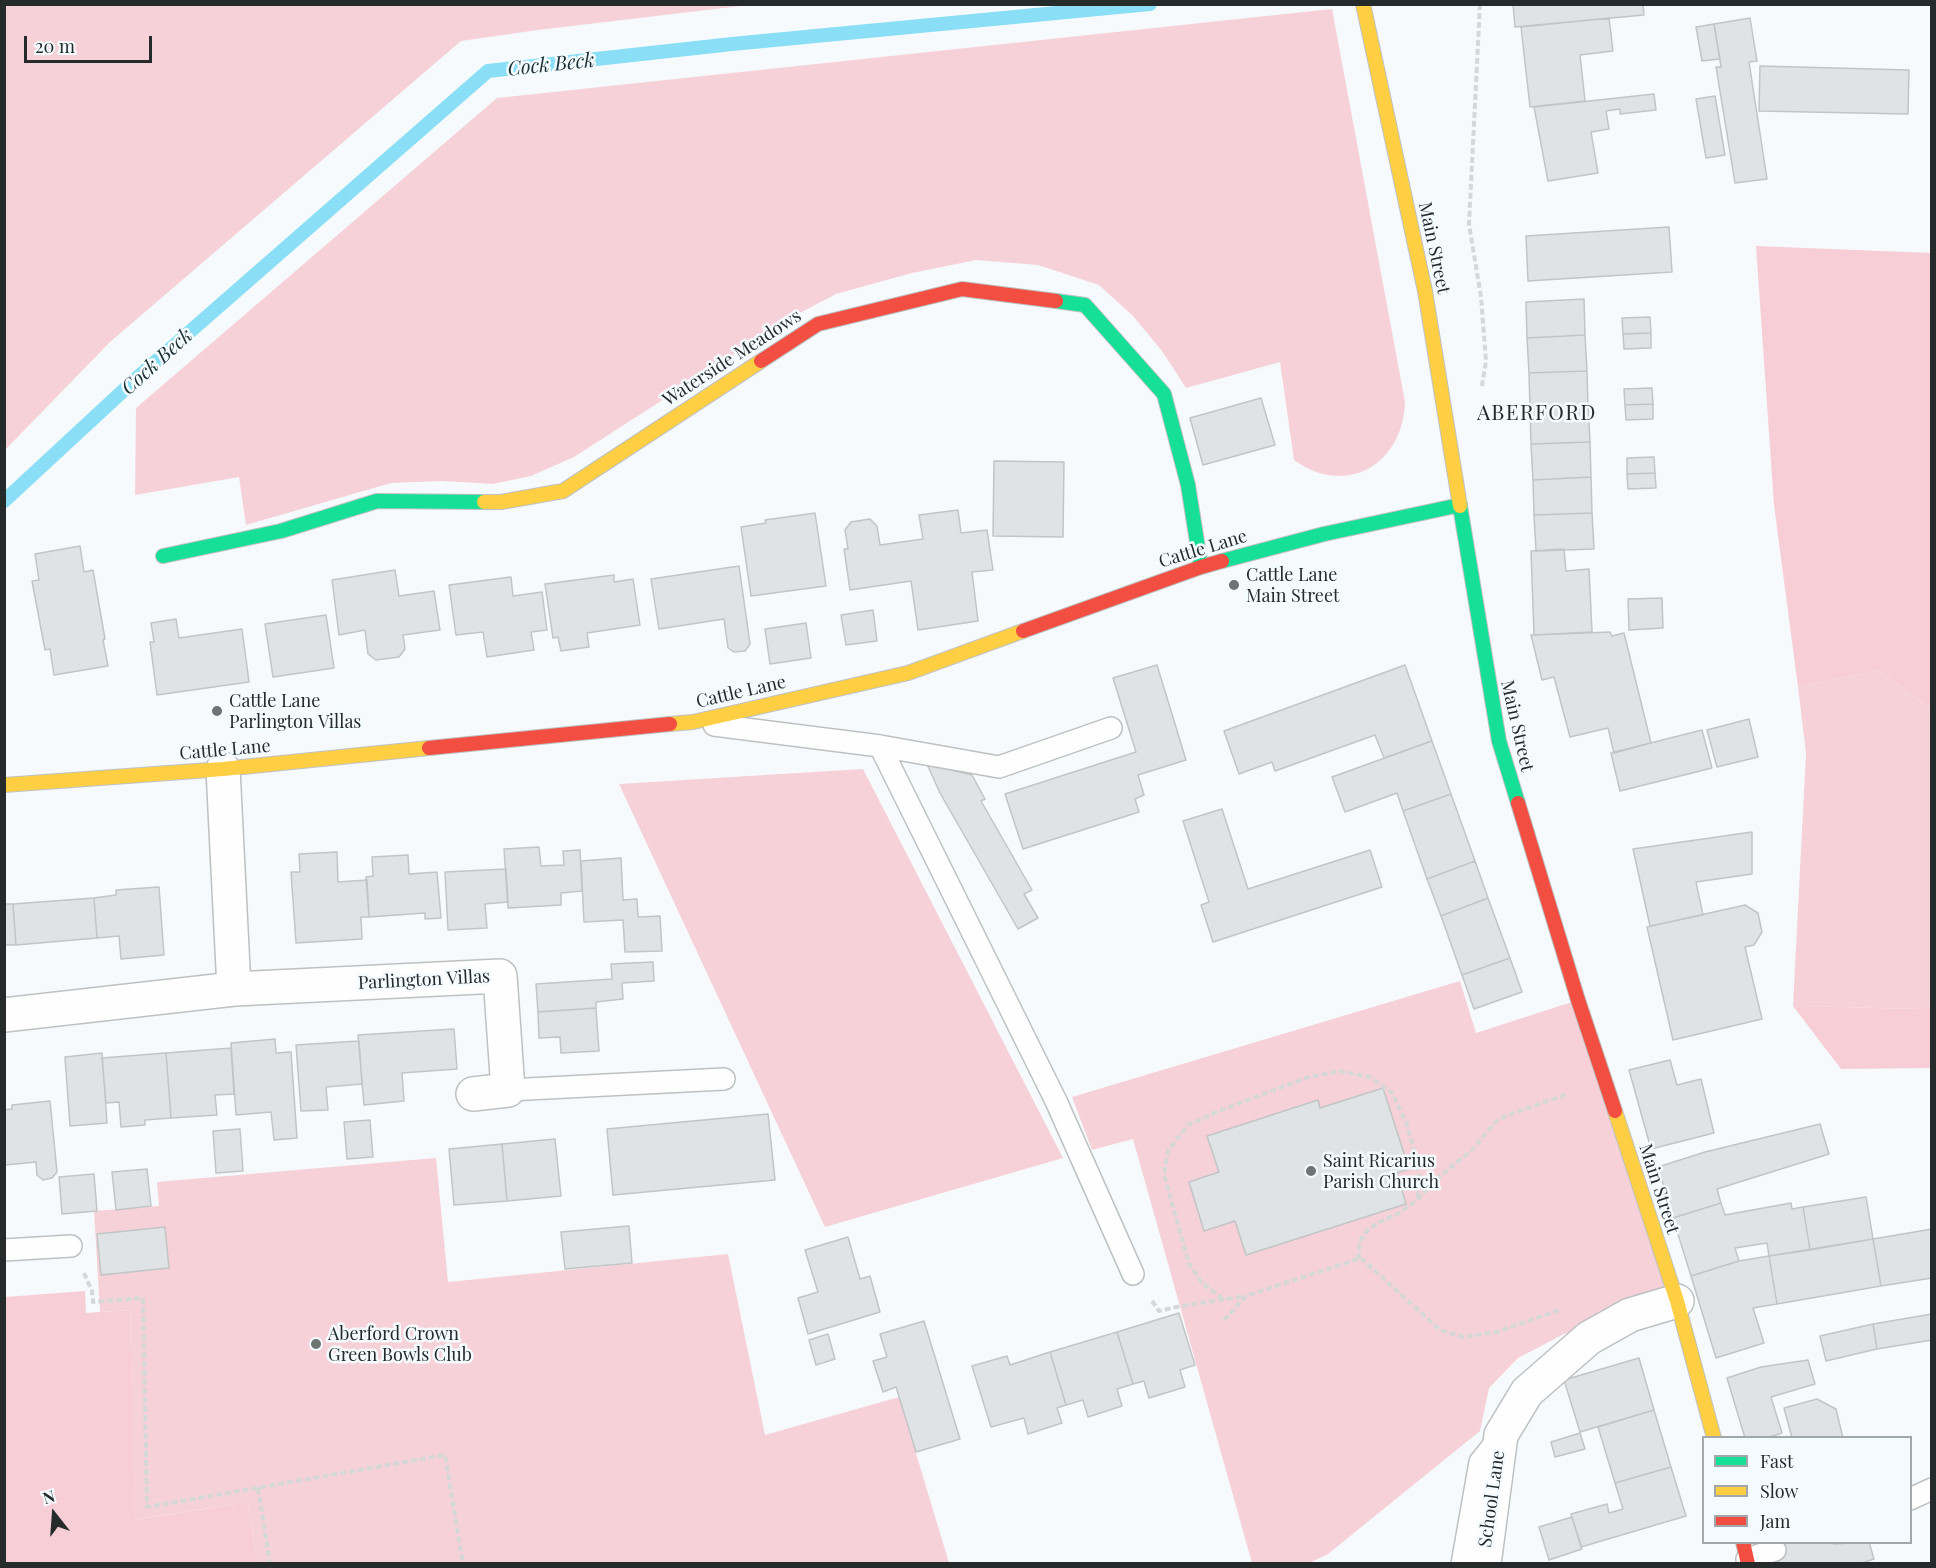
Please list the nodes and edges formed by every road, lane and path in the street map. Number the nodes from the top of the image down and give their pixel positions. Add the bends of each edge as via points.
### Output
1 (1363, 4) edge
2 (1480, 4) edge
3 (1480, 394) dead end
4 (1460, 505) junction
5 (163, 556) dead end
6 (1201, 567) junction
7 (693, 722) junction
8 (1111, 728) dead end
9 (880, 746) junction
10 (223, 769) junction
11 (4, 785) edge
12 (234, 989) junction
13 (4, 1015) edge
14 (724, 1079) dead end
15 (1605, 1080) junction
16 (508, 1090) junction
17 (473, 1094) dead end
18 (1418, 1200) junction
19 (71, 1246) joint
20 (4, 1250) edge
21 (1358, 1259) junction
22 (1132, 1274) joint
23 (1246, 1296) junction
24 (1223, 1299) junction
25 (1677, 1301) junction
26 (1567, 1307) dead end
27 (1224, 1320) dead end
28 (1501, 1435) junction
29 (1714, 1436) edge
30 (258, 1488) junction
31 (1932, 1489) edge
32 (1912, 1499) edge
33 (1774, 1550) dead end
34 (1746, 1555) edge
35 (270, 1563) edge
36 (463, 1563) edge
37 (1462, 1563) edge
38 (1484, 1563) edge

1 - 4 street, Main Street via 1425,291
2 - 3 path via 1469,224 1486,361
4 - 6 street, Cattle Lane via 1324,534
4 - 15 street, Main Street via 1499,741
5 - 6 street, Waterside Meadows via 281,531 377,501 501,502 563,491 818,324 962,289 1085,305 1164,394 1188,485
6 - 7 street, Cattle Lane via 908,673
7 - 9 lane
7 - 10 street, Cattle Lane
8 - 9 lane via 999,766
9 - 22 lane via 1056,1101
10 - 11 street, Cattle Lane
10 - 12 street
12 - 13 street, Parlington Villas
12 - 16 street, Parlington Villas via 500,976
14 - 16 lane
15 - 18 path via 1498,1119 1473,1149
15 - 25 street, Main Street
16 - 17 street
18 - 21 path via 1368,1230 1360,1241
18 - 24 path via 1420,1182 1406,1122 1392,1093 1370,1077 1339,1071 1309,1077 1188,1125 1168,1151 1164,1174 1189,1264 1202,1283
19 - 20 lane
19 - 30 path via 92,1291 93,1302 143,1298 147,1507
21 - 23 path
21 - 26 path via 1440,1330 1463,1337 1497,1332
22 - 24 path via 1159,1311
23 - 24 path
23 - 27 path
25 - 28 street, School Lane via 1630,1315 1589,1338 1527,1392
25 - 29 street, Main Street
28 - 37 lane, School Lane via 1480,1462
28 - 38 street, School Lane
30 - 35 path
30 - 36 path via 445,1455
31 - 32 lane
33 - 34 lane

